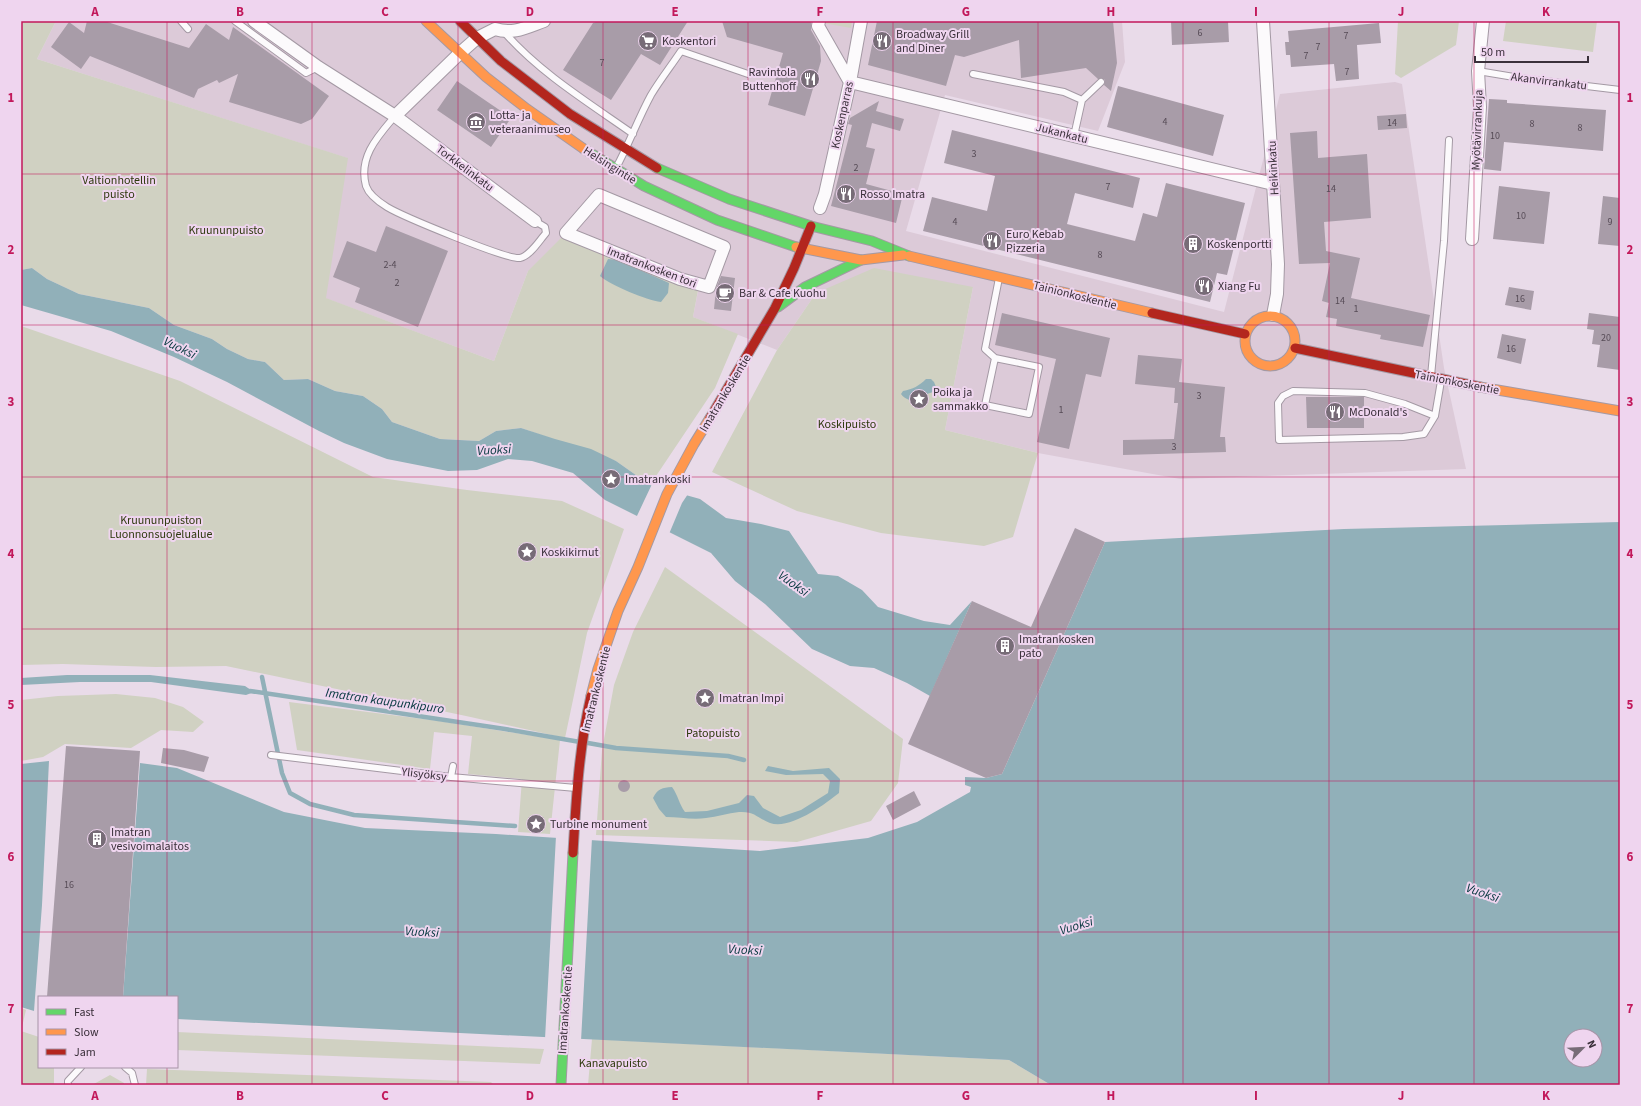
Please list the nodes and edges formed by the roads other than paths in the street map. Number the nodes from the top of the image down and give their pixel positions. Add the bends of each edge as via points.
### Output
1 (182, 21) edge
2 (235, 21) edge
3 (254, 21) edge
4 (426, 21) edge
5 (460, 21) edge
6 (544, 21) edge
7 (819, 21) edge
8 (861, 21) edge
9 (1263, 21) edge
10 (1484, 21) edge
11 (188, 28) dead end
12 (505, 32) junction
13 (477, 38) junction
14 (460, 53) junction
15 (318, 67) junction
16 (1478, 71) junction
17 (748, 74) dead end
18 (973, 74) dead end
19 (850, 82) junction
20 (1101, 82) dead end
21 (1620, 90) edge
22 (1082, 100) junction
23 (394, 116) junction
24 (633, 134) junction
25 (1074, 136) junction
26 (1449, 140) dead end
27 (626, 150) junction
28 (615, 169) junction
29 (1273, 184) junction
30 (599, 195) joint
31 (820, 208) dead end
32 (535, 221) joint
33 (811, 226) junction
34 (1472, 239) dead end
35 (802, 248) junction
36 (906, 255) junction
37 (861, 260) junction
38 (1000, 277) junction
39 (775, 308) junction
40 (1273, 315) junction
41 (1245, 334) junction
42 (1295, 348) junction
43 (995, 358) junction
44 (1430, 377) junction
45 (1442, 380) junction
46 (1620, 411) edge
47 (1435, 416) junction
48 (271, 755) dead end
49 (453, 766) dead end
50 (451, 777) junction
51 (577, 788) junction
52 (80, 1068) edge
53 (126, 1068) edge
54 (68, 1085) edge
55 (135, 1085) edge
56 (561, 1085) edge

1 - 11 lane
2 - 15 lane via 306,73
3 - 15 street, Torkkelinkatu
4 - 14 main road, Helsingintie
5 - 13 main road, Helsingintie
6 - 12 street
7 - 19 street via 818,26
8 - 19 street, Koskenparras
9 - 29 street, Heikinkatu
10 - 16 street, Myötävirrankuja
12 - 13 street via 495,29
12 - 24 lane via 516,45 562,84
13 - 14 street
13 - 27 main road, Helsingintie via 501,61 570,114
14 - 23 street
14 - 28 main road, Helsingintie via 486,77 559,133
15 - 23 street, Torkkelinkatu
16 - 21 lane, Akanvirrankatu
16 - 34 street, Myötävirrankuja via 1480,107
17 - 24 lane via 681,51 652,94
18 - 22 lane via 1064,92
19 - 25 street, Jukankatu
19 - 31 street, Koskenparras
20 - 22 lane
22 - 25 lane
23 - 32 street, Torkkelinkatu
23 - 32 lane via 375,140 366,157 366,187 373,197 388,208 477,246 518,259 526,256 546,233 545,227
24 - 27 lane
25 - 29 street, Jukankatu
26 - 44 lane via 1443,248
27 - 28 lane
27 - 33 main road, Helsingintie via 691,184
28 - 35 main road, Helsingintie via 644,186 717,220
29 - 40 street, Heikinkatu via 1278,264 1278,294
30 - 30 street, Imatrankosken tori via 566,233 680,279 709,287 724,247
33 - 35 main road, Imatrankoskentie
33 - 36 main road, Tainionkoskentie via 872,241
35 - 37 main road, Tainionkoskentie
35 - 39 main road, Imatrankoskentie
36 - 37 main road, Tainionkoskentie
36 - 38 main road, Tainionkoskentie
37 - 39 main road, Imatrankoskentie via 805,287
38 - 41 main road, Tainionkoskentie
38 - 43 lane via 985,348
39 - 51 main road, Imatrankoskentie via 667,494 618,611 598,669 587,714
40 - 41 main road via 1255,320
40 - 42 main road via 1289,323 1294,330
41 - 42 main road via 1248,354 1264,366 1283,363
42 - 44 main road, Tainionkoskentie
43 - 43 lane via 985,405 1029,414 1040,367
44 - 45 main road, Tainionkoskentie
45 - 46 main road, Tainionkoskentie
45 - 47 lane
47 - 47 lane via 1424,434 1403,438 1279,440 1278,403 1283,396 1293,390 1365,393 1405,404
48 - 50 lane, Ylisyöksy
49 - 50 lane
50 - 51 lane, Ylisyöksy
51 - 56 main road, Imatrankoskentie
52 - 54 lane via 68,1081
53 - 55 lane via 132,1073

